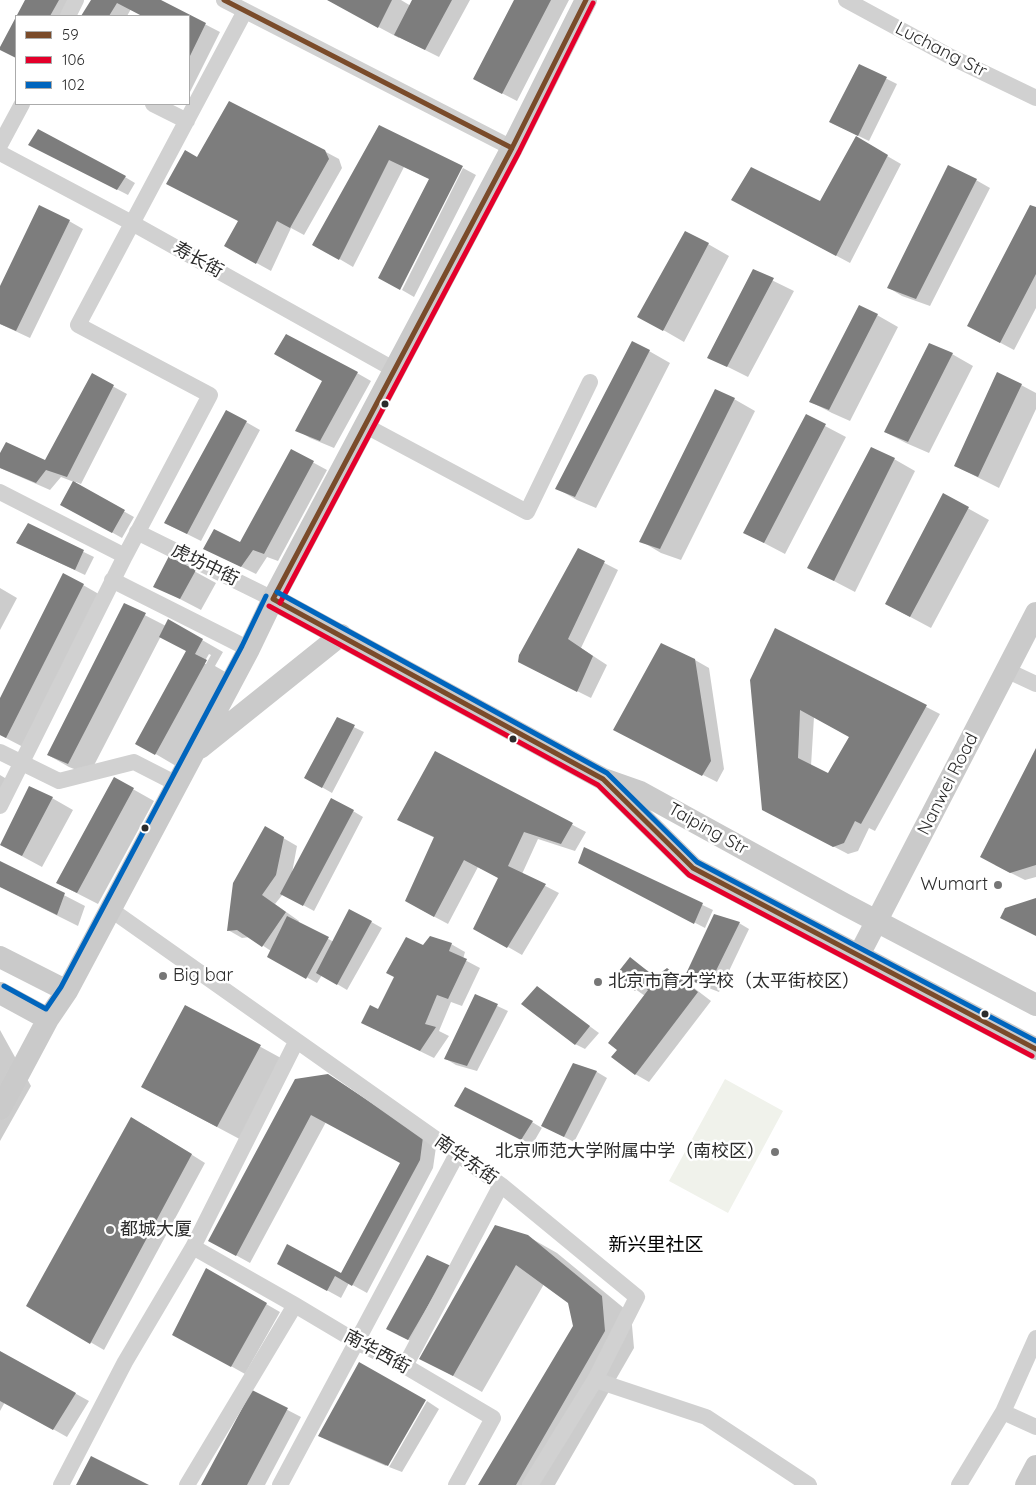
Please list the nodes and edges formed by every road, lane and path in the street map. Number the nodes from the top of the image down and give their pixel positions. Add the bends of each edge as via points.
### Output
1 (76, 0) edge
2 (224, 0) edge
3 (586, 0) edge
4 (846, 0) edge
5 (245, 11) junction
6 (68, 15) edge
7 (1036, 98) edge
8 (21, 105) edge
9 (155, 105) edge
10 (187, 121) junction
11 (0, 145) edge
12 (512, 148) junction
13 (0, 153) edge
14 (132, 223) junction
15 (395, 370) junction
16 (590, 382) dead end
17 (366, 426) junction
18 (0, 492) edge
19 (138, 532) junction
20 (125, 556) junction
21 (112, 580) junction
22 (273, 599) junction
23 (1036, 612) edge
24 (341, 636) junction
25 (249, 649) junction
26 (1006, 670) junction
27 (1036, 684) edge
28 (0, 752) edge
29 (193, 753) junction
30 (21, 764) junction
31 (603, 779) junction
32 (177, 784) junction
33 (0, 806) edge
34 (110, 909) junction
35 (877, 921) junction
36 (859, 955) junction
37 (0, 957) edge
38 (67, 991) junction
39 (0, 993) edge
40 (1036, 1005) edge
41 (48, 1019) junction
42 (296, 1042) junction
43 (1036, 1050) edge
44 (0, 1092) edge
45 (0, 1109) edge
46 (457, 1154) junction
47 (501, 1185) junction
48 (193, 1248) junction
49 (295, 1305) junction
50 (1036, 1338) edge
51 (357, 1342) junction
52 (405, 1366) junction
53 (594, 1380) junction
54 (1003, 1412) junction
55 (1036, 1427) edge
56 (1036, 1466) edge
57 (61, 1485) edge
58 (187, 1485) edge
59 (280, 1485) edge
60 (456, 1485) edge
61 (530, 1485) edge
62 (809, 1485) edge
63 (959, 1485) edge
64 (1026, 1485) edge

1 - 6 street
2 - 5 street
3 - 12 main road
4 - 7 street, Luchang Str via 951,57
5 - 10 street
5 - 12 street
8 - 11 street
9 - 10 street
10 - 14 street
12 - 15 main road
13 - 14 street, 寿长街
14 - 15 street, 寿长街
14 - 19 street via 78,325 210,395
15 - 17 main road
16 - 17 street via 527,512
17 - 22 main road
18 - 20 street
19 - 20 street
19 - 22 street, 虎坊中街
20 - 21 street
21 - 25 street
21 - 30 street
22 - 24 main road, Taiping Str
22 - 25 main road
23 - 26 main road, Nanwei Road
24 - 29 main road
24 - 31 main road, Taiping Str
25 - 29 main road
26 - 27 street
26 - 35 main road, Nanwei Road
28 - 30 street
29 - 32 main road
30 - 32 street via 59,781 134,762
30 - 33 street
31 - 35 main road, Taiping Str via 640,792
31 - 36 main road via 692,868
32 - 34 main road
34 - 38 main road
34 - 42 street, 南华东街
35 - 36 main road, Nanwei Road
35 - 40 main road, Taiping Str
36 - 43 main road
37 - 38 main road
38 - 41 main road
39 - 41 main road
41 - 44 main road via 37,1023
41 - 45 main road
42 - 46 street, 南华东街
42 - 48 street
46 - 47 street, 南华东街
46 - 51 street
47 - 52 street
47 - 53 street, 南华东街 via 637,1297
48 - 49 street, 南华西街
48 - 57 street via 125,1362
49 - 51 street, 南华西街
49 - 58 street
50 - 54 street
51 - 52 street, 南华西街
51 - 59 street
52 - 60 street, 南华西街 via 493,1418
53 - 61 street, 南华东街
53 - 62 street via 706,1417
54 - 55 street
54 - 63 street
56 - 64 main road

